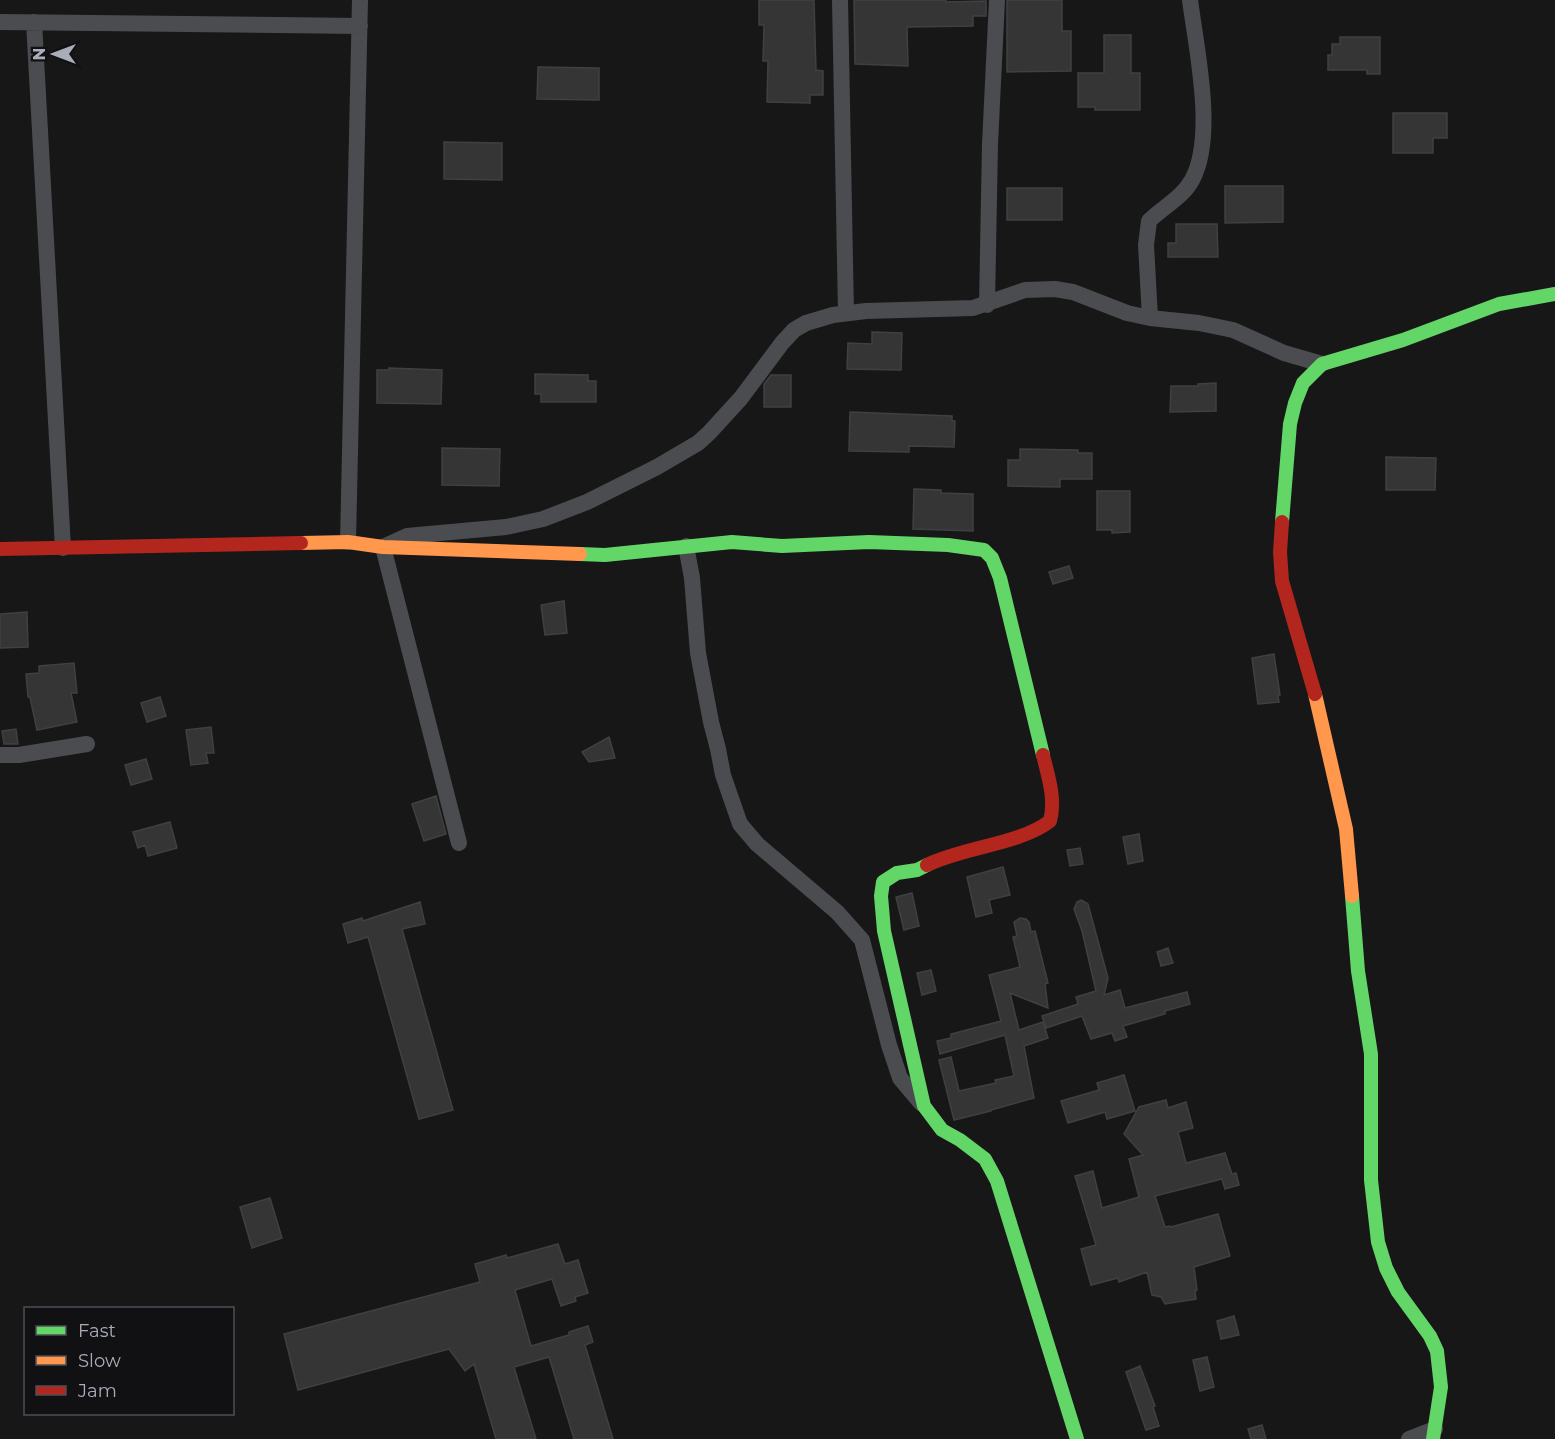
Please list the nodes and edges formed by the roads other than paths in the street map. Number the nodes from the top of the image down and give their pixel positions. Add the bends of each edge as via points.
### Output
1 (360, 0) edge
2 (840, 0) edge
3 (997, 0) edge
4 (1190, 0) edge
5 (0, 22) edge
6 (34, 22) junction
7 (360, 27) junction
8 (1555, 294) edge
9 (987, 304) junction
10 (846, 313) junction
11 (1150, 318) junction
12 (1322, 364) junction
13 (348, 542) junction
14 (686, 546) junction
15 (383, 547) junction
16 (63, 548) junction
17 (0, 549) edge
18 (87, 744) dead end
19 (0, 755) edge
20 (459, 843) dead end
21 (924, 1106) junction
22 (1434, 1434) edge
23 (1077, 1439) edge
24 (1409, 1439) edge

1 - 7 street
2 - 10 street
3 - 9 street
4 - 11 street via 1203,107 1200,160 1183,193 1149,221 1146,245
5 - 6 street
6 - 7 street
6 - 16 street
7 - 13 street
8 - 12 street via 1499,304 1403,340
9 - 10 street via 958,309
9 - 11 street via 1025,290 1055,289
10 - 15 street via 818,318 794,330 709,433 627,483 524,524 407,536
11 - 12 street via 1233,330 1284,353
12 - 22 street via 1303,383 1290,424 1280,552 1282,580 1315,695 1346,829 1358,971 1371,1054 1371,1180 1378,1242 1398,1292 1437,1351 1441,1387
13 - 15 street
13 - 16 street
14 - 15 street via 605,555
14 - 21 street via 709,712 723,775 740,824 764,850 810,886 862,940 900,1078
14 - 21 street via 732,542 782,546 948,544 984,550 992,558 1003,590 1053,810 1050,821 1026,834 943,857 883,882 880,896 884,931
15 - 20 street
16 - 17 street
18 - 19 street
21 - 23 street via 942,1131 985,1159 997,1181
22 - 24 street

